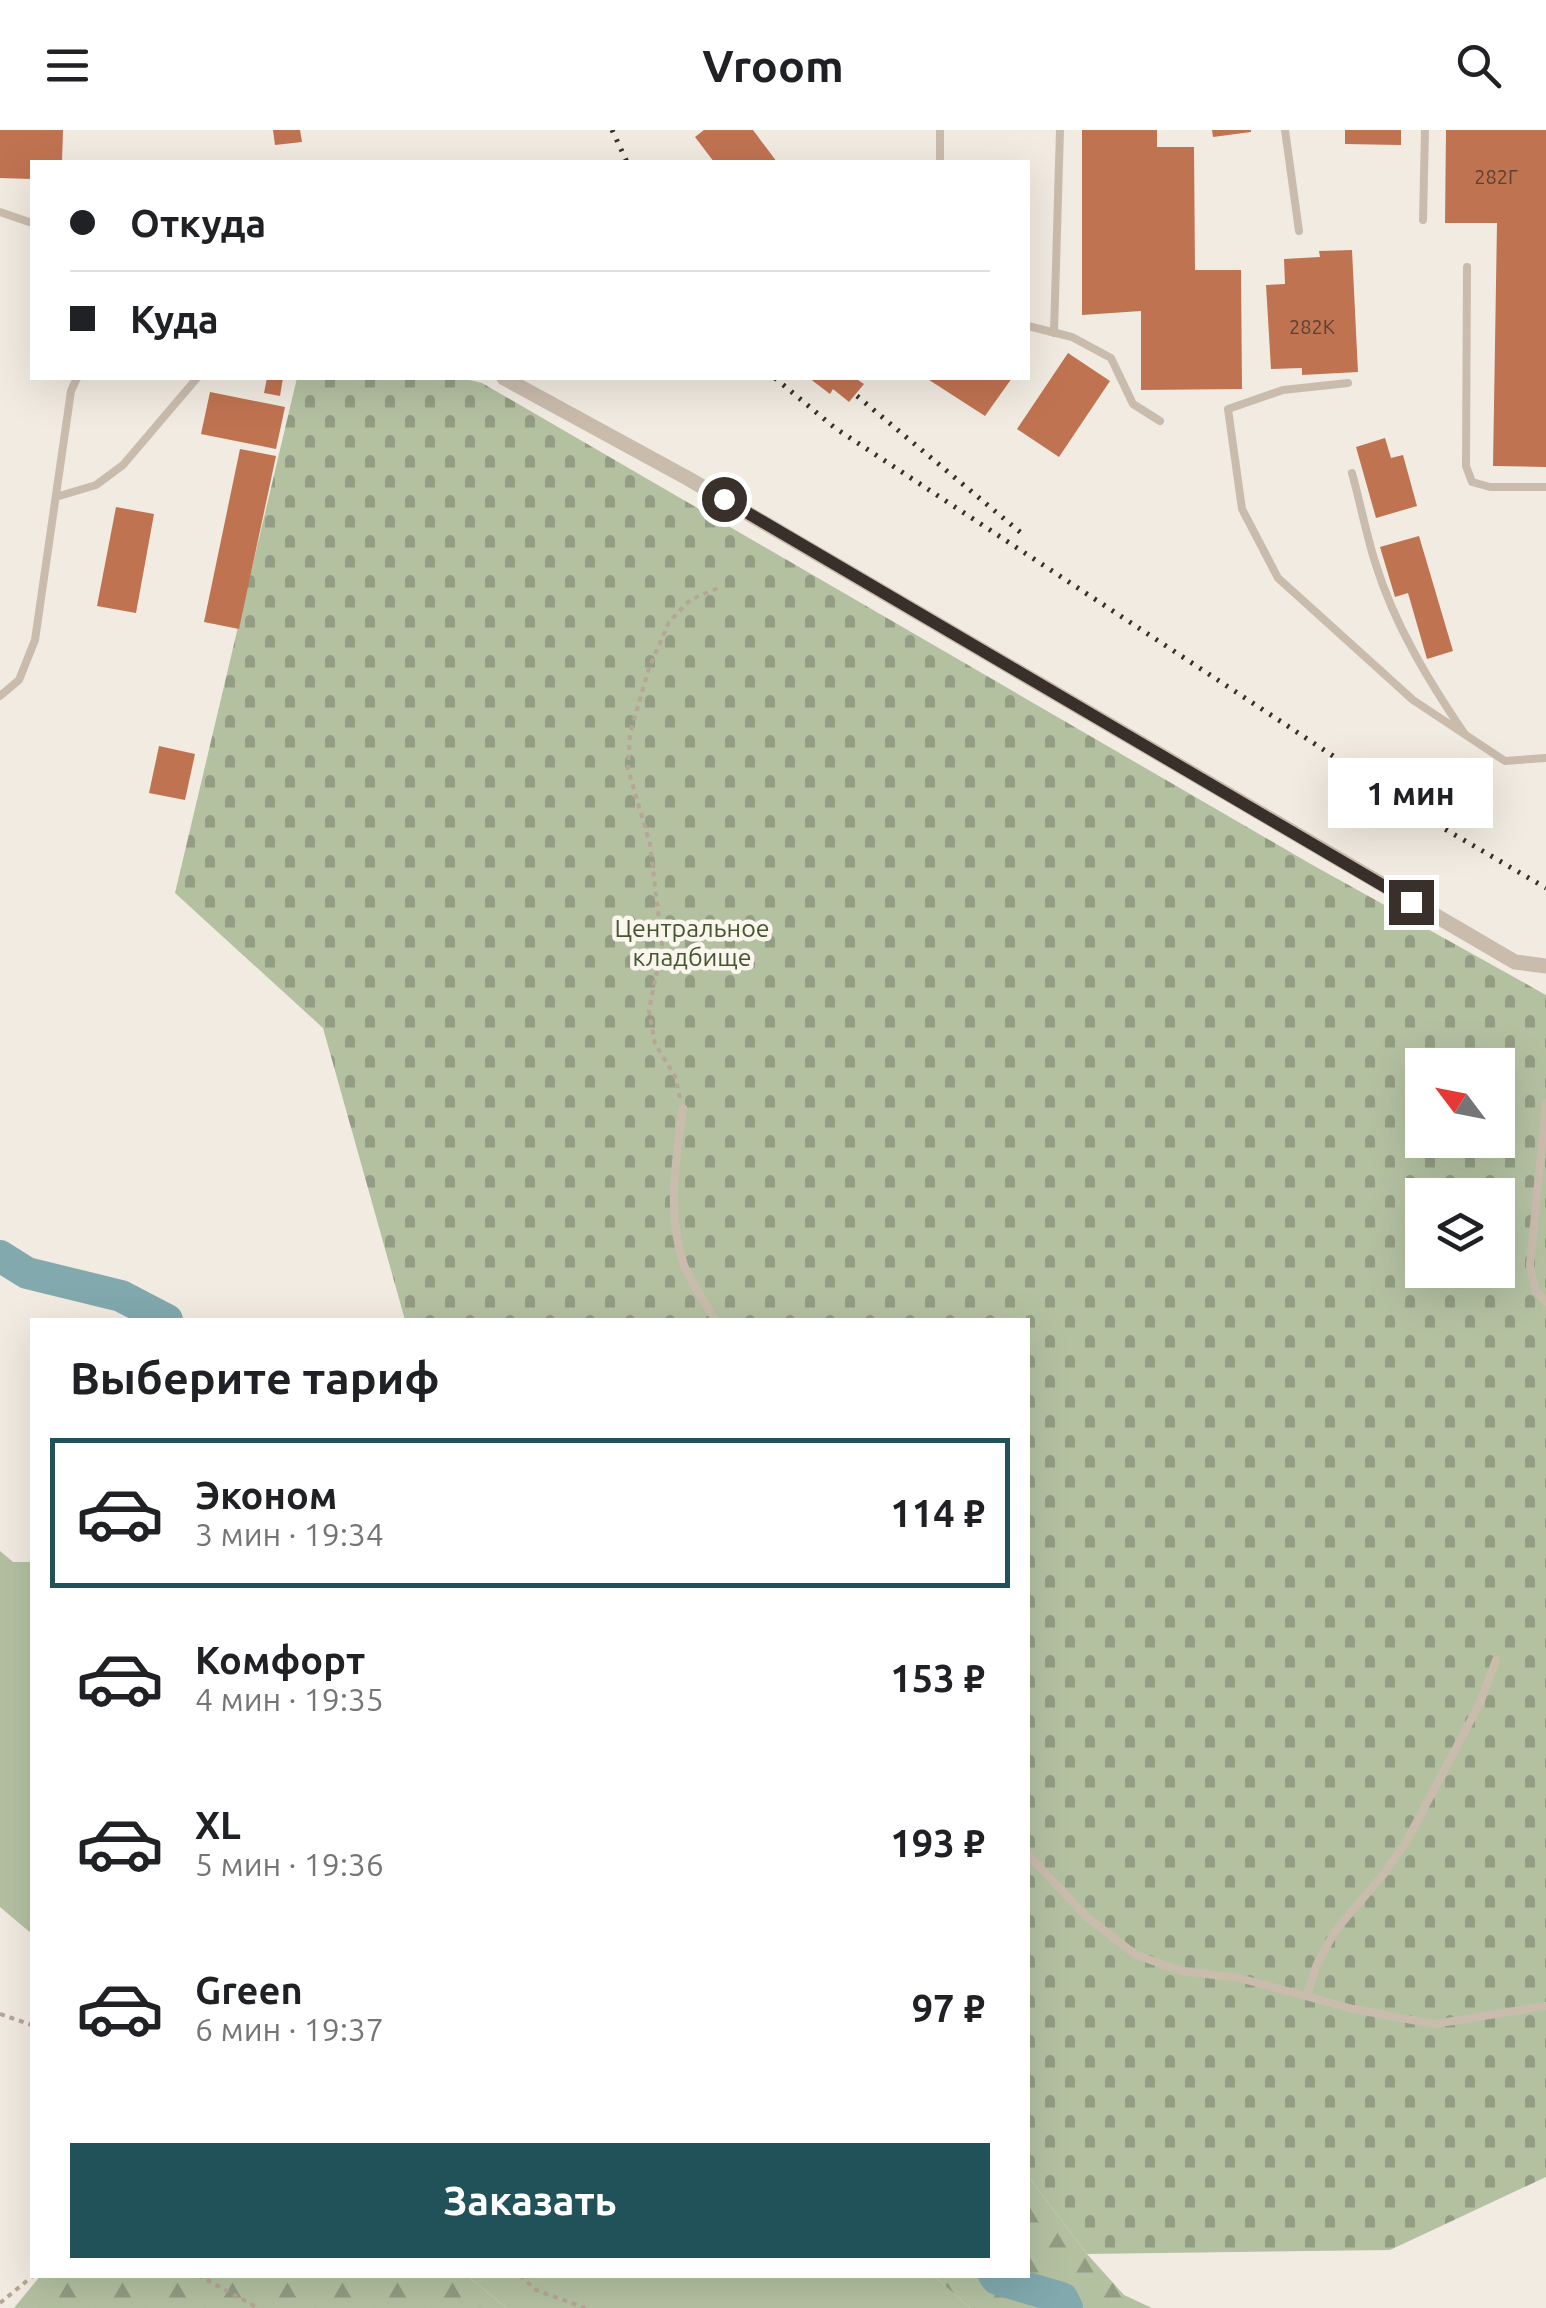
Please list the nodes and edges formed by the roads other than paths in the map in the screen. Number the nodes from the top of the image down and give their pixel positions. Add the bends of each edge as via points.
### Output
1 (940, 130) edge
2 (1060, 130) edge
3 (1285, 130) edge
4 (1425, 130) edge
5 (940, 160) edge
6 (0, 212) edge
7 (1423, 220) dead end
8 (30, 223) edge
9 (1299, 232) dead end
10 (1467, 266) dead end
11 (1030, 326) edge
12 (1054, 332) junction
13 (75, 380) edge
14 (195, 380) edge
15 (508, 380) edge
16 (1348, 383) dead end
17 (1160, 421) dead end
18 (1352, 472) dead end
19 (1546, 487) edge
20 (56, 498) junction
21 (0, 696) edge
22 (1466, 736) junction
23 (1546, 758) edge
24 (1546, 966) edge
25 (1546, 1103) edge
26 (682, 1108) road end
27 (1546, 1302) edge
28 (715, 1318) edge
29 (1496, 1660) dead end
30 (1030, 1858) edge
31 (1307, 1994) junction
32 (1546, 2006) edge

1 - 5 lane
2 - 12 lane
3 - 9 lane
4 - 7 lane
6 - 8 lane
10 - 19 lane via 1466,466 1472,482
11 - 12 lane
12 - 17 lane via 1111,358 1133,404
13 - 20 lane
14 - 20 lane via 123,465 96,485
15 - 24 street via 689,479 1514,962
16 - 22 lane via 1283,390 1228,410 1242,509 1278,578 1412,700
18 - 22 lane via 1396,616
20 - 21 lane via 35,640 19,680
22 - 23 lane via 1504,761
25 - 27 lane via 1530,1266 1534,1290
26 - 28 lane via 673,1179 676,1236 685,1267
29 - 31 lane via 1406,1842 1335,1931
30 - 31 lane via 1088,1918 1136,1955 1182,1971
31 - 32 lane via 1434,2024

